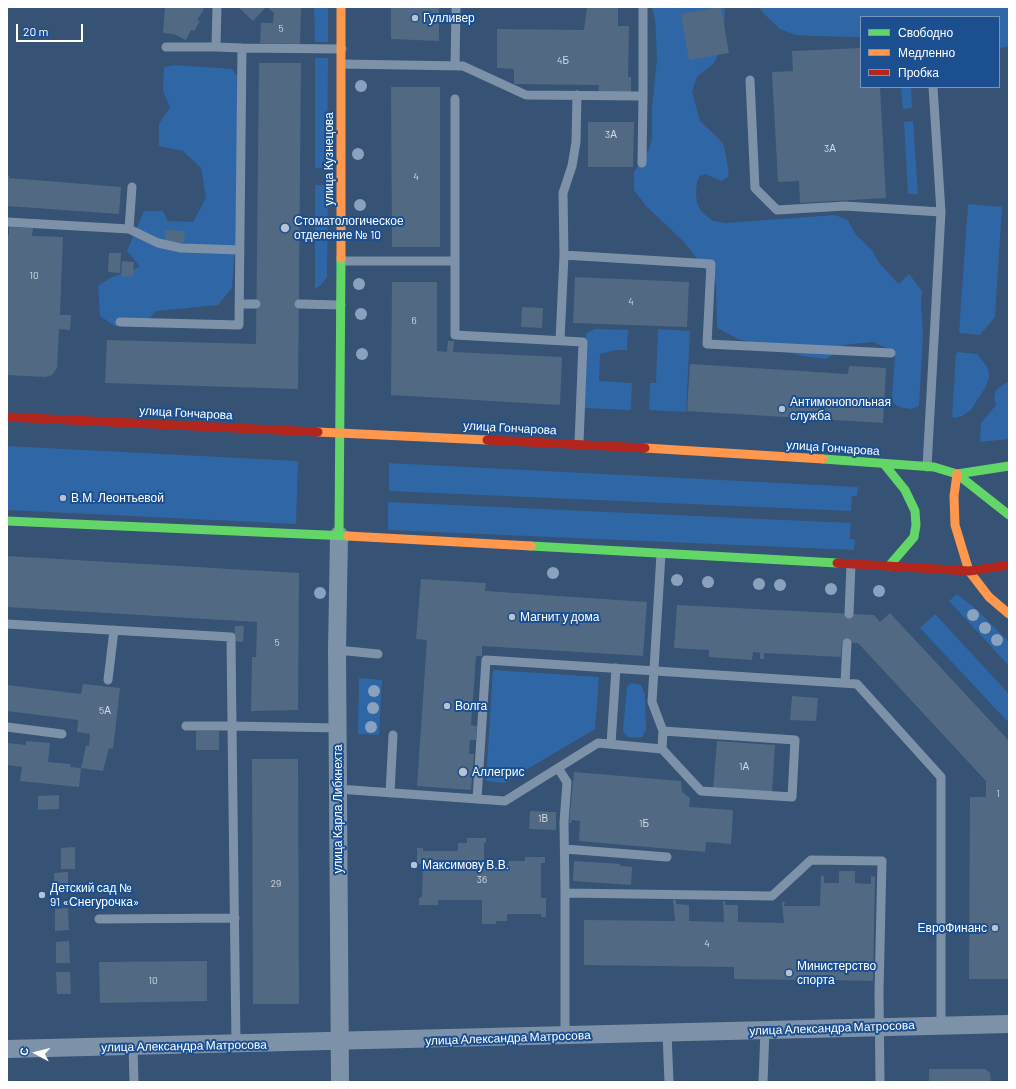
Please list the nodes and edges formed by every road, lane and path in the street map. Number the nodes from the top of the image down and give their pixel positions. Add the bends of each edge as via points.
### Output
1 (217, 7) edge
2 (341, 7) edge
3 (456, 7) edge
4 (643, 7) edge
5 (166, 47) dead end
6 (216, 47) junction
7 (242, 48) junction
8 (342, 49) junction
9 (342, 64) junction
10 (455, 66) junction
11 (750, 80) dead end
12 (933, 88) edge
13 (577, 96) junction
14 (644, 96) junction
15 (455, 99) dead end
16 (642, 163) dead end
17 (132, 187) dead end
18 (942, 212) junction
19 (7, 222) edge
20 (129, 229) junction
21 (240, 250) junction
22 (564, 255) junction
23 (341, 261) junction
24 (455, 261) junction
25 (239, 304) junction
26 (256, 304) dead end
27 (299, 304) dead end
28 (341, 305) junction
29 (120, 322) dead end
30 (560, 340) junction
31 (892, 353) dead end
32 (7, 417) edge
33 (340, 432) junction
34 (579, 443) junction
35 (884, 464) junction
36 (1009, 466) edge
37 (927, 467) junction
38 (957, 474) junction
39 (1009, 516) edge
40 (7, 521) edge
41 (339, 535) junction
42 (662, 554) junction
43 (851, 564) junction
44 (1009, 565) edge
45 (889, 566) junction
46 (969, 572) junction
47 (849, 614) dead end
48 (1009, 614) edge
49 (7, 624) edge
50 (114, 630) junction
51 (847, 642) dead end
52 (337, 650) junction
53 (378, 654) dead end
54 (616, 668) junction
55 (654, 671) junction
56 (108, 680) dead end
57 (845, 683) junction
58 (186, 726) dead end
59 (232, 726) junction
60 (7, 727) edge
61 (338, 728) junction
62 (663, 731) junction
63 (62, 734) dead end
64 (394, 735) dead end
65 (611, 744) junction
66 (662, 749) junction
67 (558, 768) junction
68 (338, 789) junction
69 (390, 793) junction
70 (477, 800) junction
71 (565, 849) junction
72 (667, 857) dead end
73 (565, 893) junction
74 (235, 918) junction
75 (98, 919) dead end
76 (1009, 1024) edge
77 (941, 1025) junction
78 (880, 1027) junction
79 (766, 1030) junction
80 (667, 1033) junction
81 (565, 1036) junction
82 (339, 1042) junction
83 (236, 1044) junction
84 (132, 1047) junction
85 (7, 1050) edge
86 (134, 1082) edge
87 (340, 1082) edge
88 (668, 1082) edge
89 (762, 1082) edge
90 (880, 1082) edge

1 - 6 lane
2 - 8 main road, улица Кузнецова
3 - 10 lane
4 - 14 lane
5 - 6 lane
6 - 7 lane
7 - 8 lane
7 - 21 lane
8 - 9 main road, улица Кузнецова
9 - 10 lane
9 - 23 main road, улица Кузнецова
10 - 13 lane via 463,66 526,95
11 - 18 lane via 754,188 777,210 845,206
12 - 18 lane
13 - 14 lane
13 - 22 lane via 576,142 572,166 563,193
14 - 16 lane
15 - 24 lane
17 - 20 lane
18 - 37 lane
19 - 20 lane
20 - 21 lane via 158,243 181,248
21 - 25 lane
22 - 30 lane
22 - 31 lane via 711,264 707,344
23 - 24 lane
23 - 28 main road, улица Кузнецова
24 - 30 lane via 455,335
25 - 26 lane
25 - 29 lane via 239,325
27 - 28 lane
28 - 33 main road, улица Кузнецова
30 - 34 lane via 583,342
32 - 33 main road, улица Гончарова
33 - 34 main road, улица Гончарова
33 - 41 main road, улица Кузнецова
34 - 35 main road, улица Гончарова
35 - 37 main road, улица Гончарова
35 - 45 main road via 905,490 915,511 916,525 914,537
36 - 38 main road, улица Гончарова
37 - 38 main road, улица Гончарова
38 - 39 main road
38 - 46 main road via 954,496 955,525
40 - 41 main road
41 - 42 main road
41 - 52 street, улица Карла Либкнехта
42 - 43 main road
42 - 55 lane
43 - 45 main road
43 - 47 lane
44 - 46 main road
45 - 46 main road
46 - 48 main road via 989,597
49 - 50 lane
50 - 56 lane
50 - 59 lane via 231,637
51 - 57 lane
52 - 53 lane
52 - 61 street, улица Карла Либкнехта
54 - 55 lane
54 - 65 lane
54 - 70 lane via 486,660
55 - 57 lane
55 - 62 lane via 652,702
57 - 77 lane via 857,684 941,778
58 - 59 lane
59 - 61 lane
59 - 74 lane
60 - 63 lane
61 - 68 street, улица Карла Либкнехта
62 - 66 lane
62 - 66 lane via 795,740 792,798 701,791
64 - 69 lane
65 - 66 lane
65 - 67 lane via 598,743
67 - 70 lane via 505,801
67 - 71 lane via 567,782
68 - 69 lane
68 - 82 street, улица Карла Либкнехта
69 - 70 lane
71 - 72 lane
71 - 73 lane
73 - 78 lane via 772,896 811,860 882,861
73 - 81 lane
74 - 75 lane
74 - 83 lane
76 - 77 street, улица Александра Матросова
77 - 78 street, улица Александра Матросова
78 - 79 street, улица Александра Матросова
78 - 90 lane
79 - 80 street, улица Александра Матросова
79 - 89 lane
80 - 81 street, улица Александра Матросова
80 - 88 lane
81 - 82 street, улица Александра Матросова
82 - 83 street, улица Александра Матросова
82 - 87 street, улица Карла Либкнехта
83 - 84 street, улица Александра Матросова
84 - 85 street, улица Александра Матросова
84 - 86 lane

